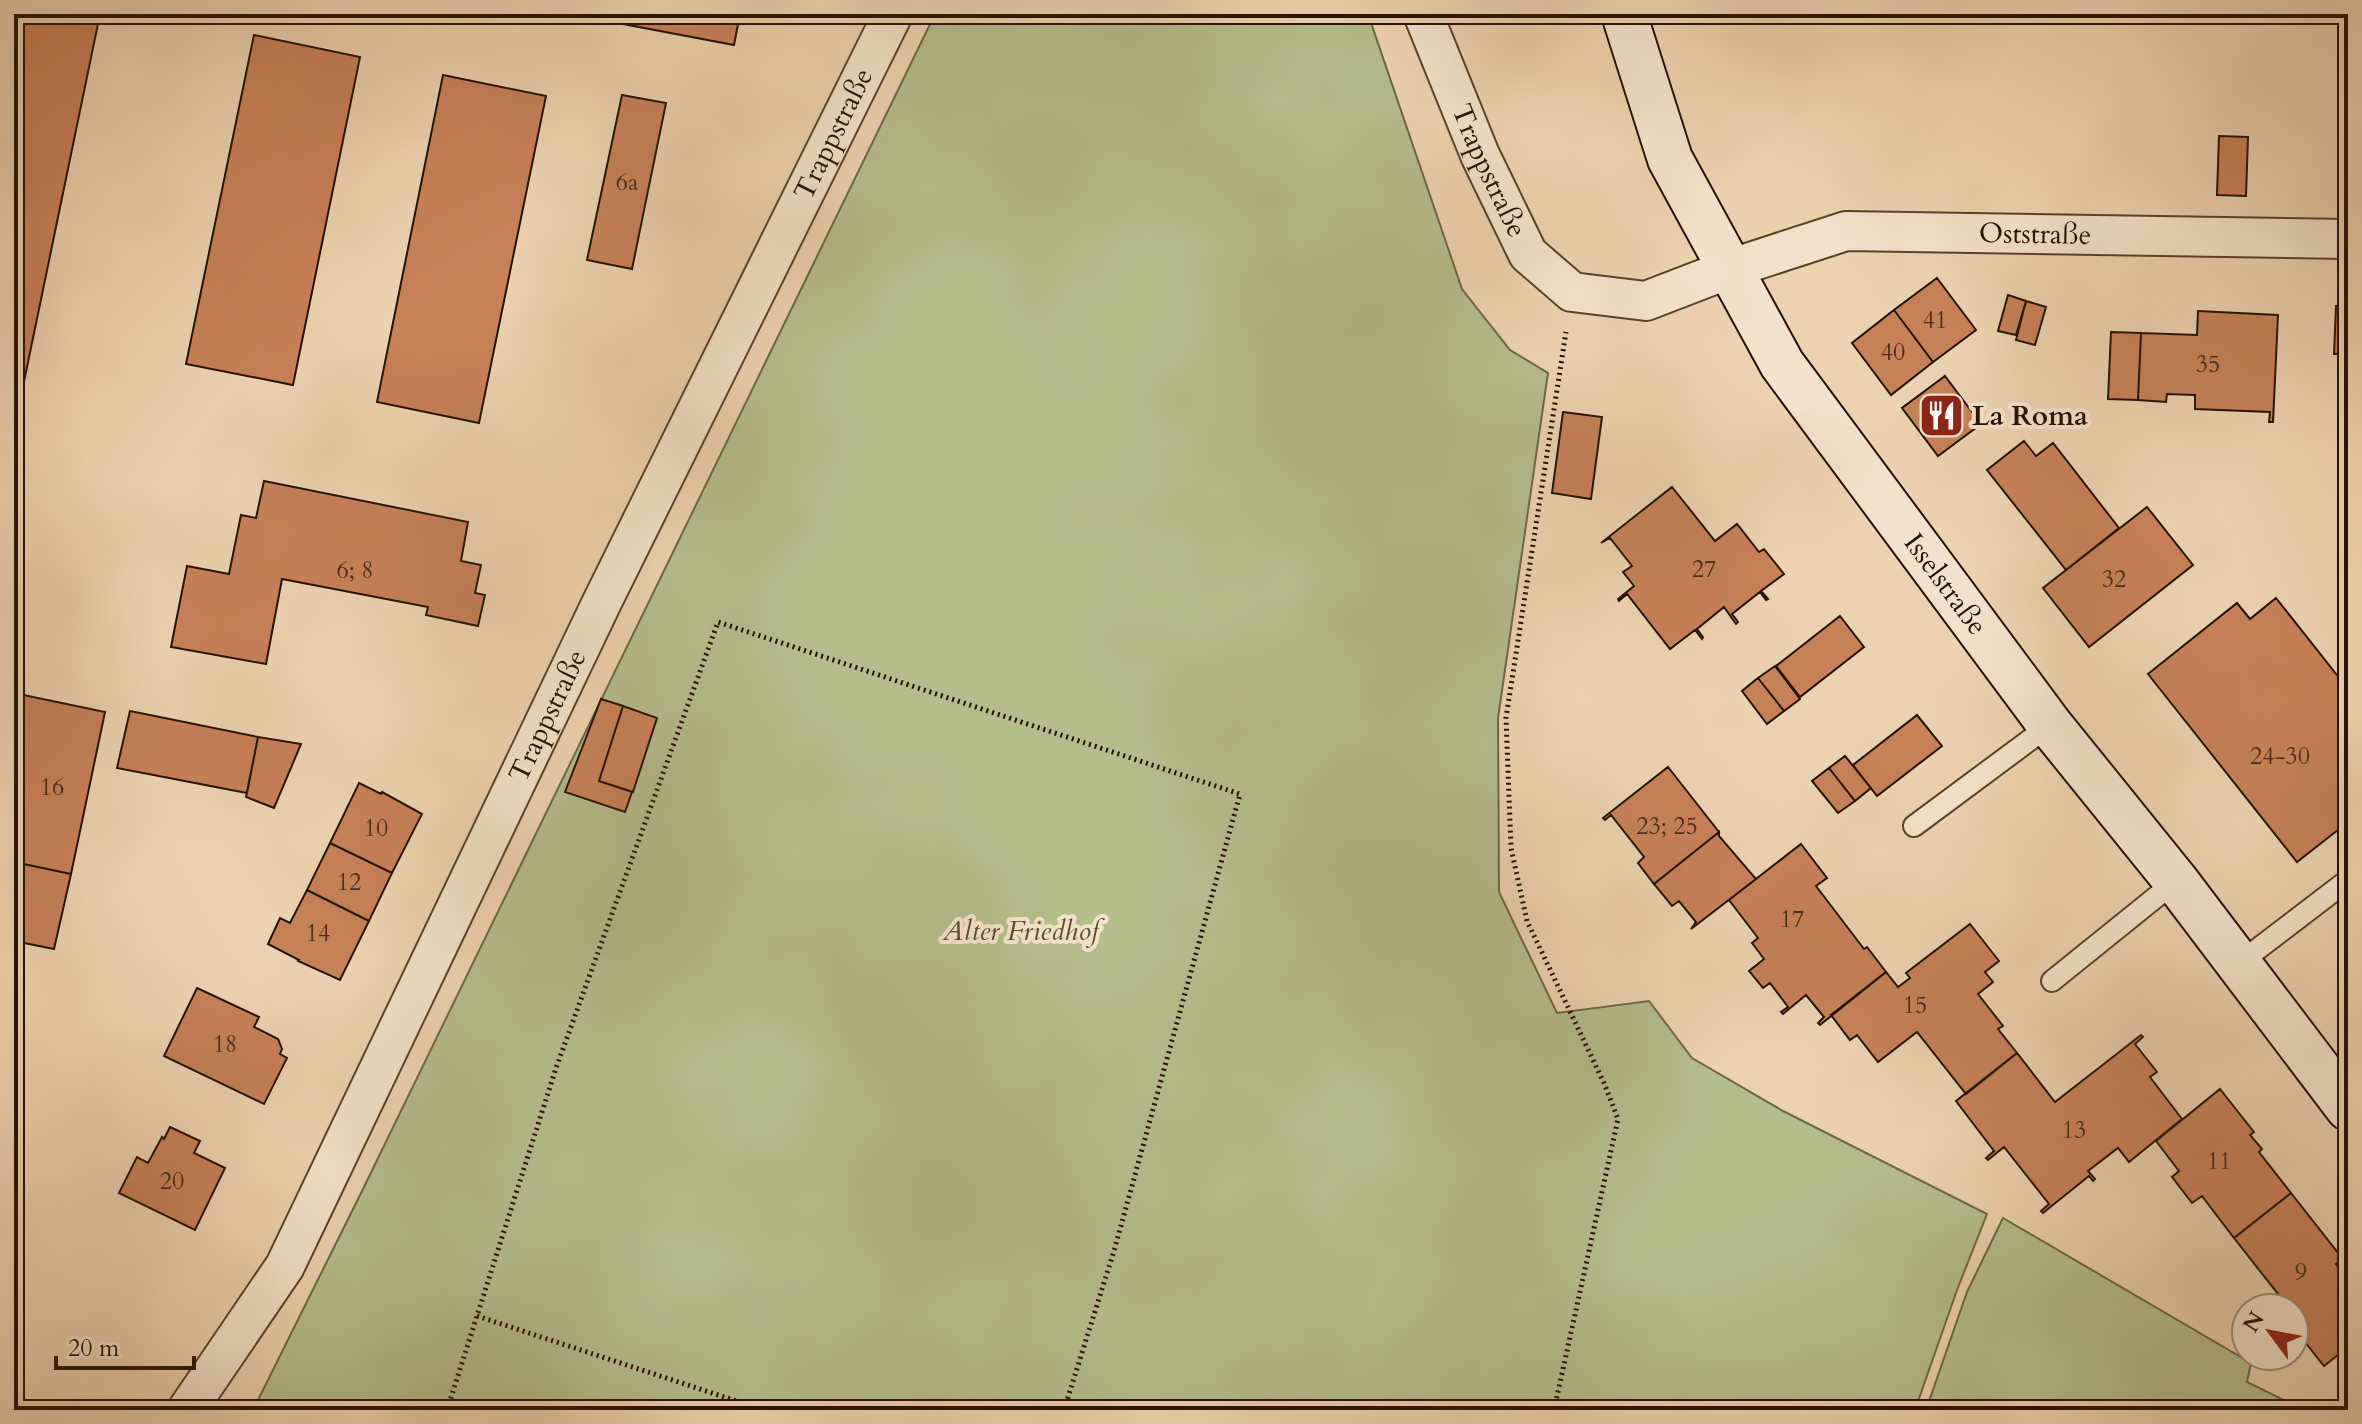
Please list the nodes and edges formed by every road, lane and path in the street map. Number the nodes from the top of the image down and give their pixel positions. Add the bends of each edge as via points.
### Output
1 (893, 14) edge
2 (1423, 14) edge
3 (1624, 14) edge
4 (2348, 239) edge
5 (1729, 269) junction
6 (1572, 292) junction
7 (2050, 725) junction
8 (1914, 826) dead end
9 (2348, 880) edge
10 (2176, 881) junction
11 (2238, 964) junction
12 (2052, 981) dead end
13 (2348, 1108) edge
14 (477, 1316) junction
15 (187, 1410) edge
16 (447, 1410) edge
17 (764, 1410) edge
18 (1064, 1410) edge
19 (1554, 1410) edge

1 - 15 street, Trappstraße via 602,602 285,1266
2 - 6 street, Trappstraße via 1480,155 1528,254
3 - 5 main road, Isselstraße via 1670,159
4 - 5 street, Oststraße via 1846,231
5 - 6 street via 1646,301
5 - 7 main road, Isselstraße via 1782,364
6 - 19 path via 1506,718 1511,848 1527,921 1618,1119
7 - 8 lane
7 - 10 main road, Isselstraße
9 - 11 lane
10 - 11 main road, Isselstraße
10 - 12 lane
11 - 13 main road, Isselstraße
14 - 16 path
14 - 17 path
14 - 18 path via 556,1068 718,622 1240,794 1114,1251

